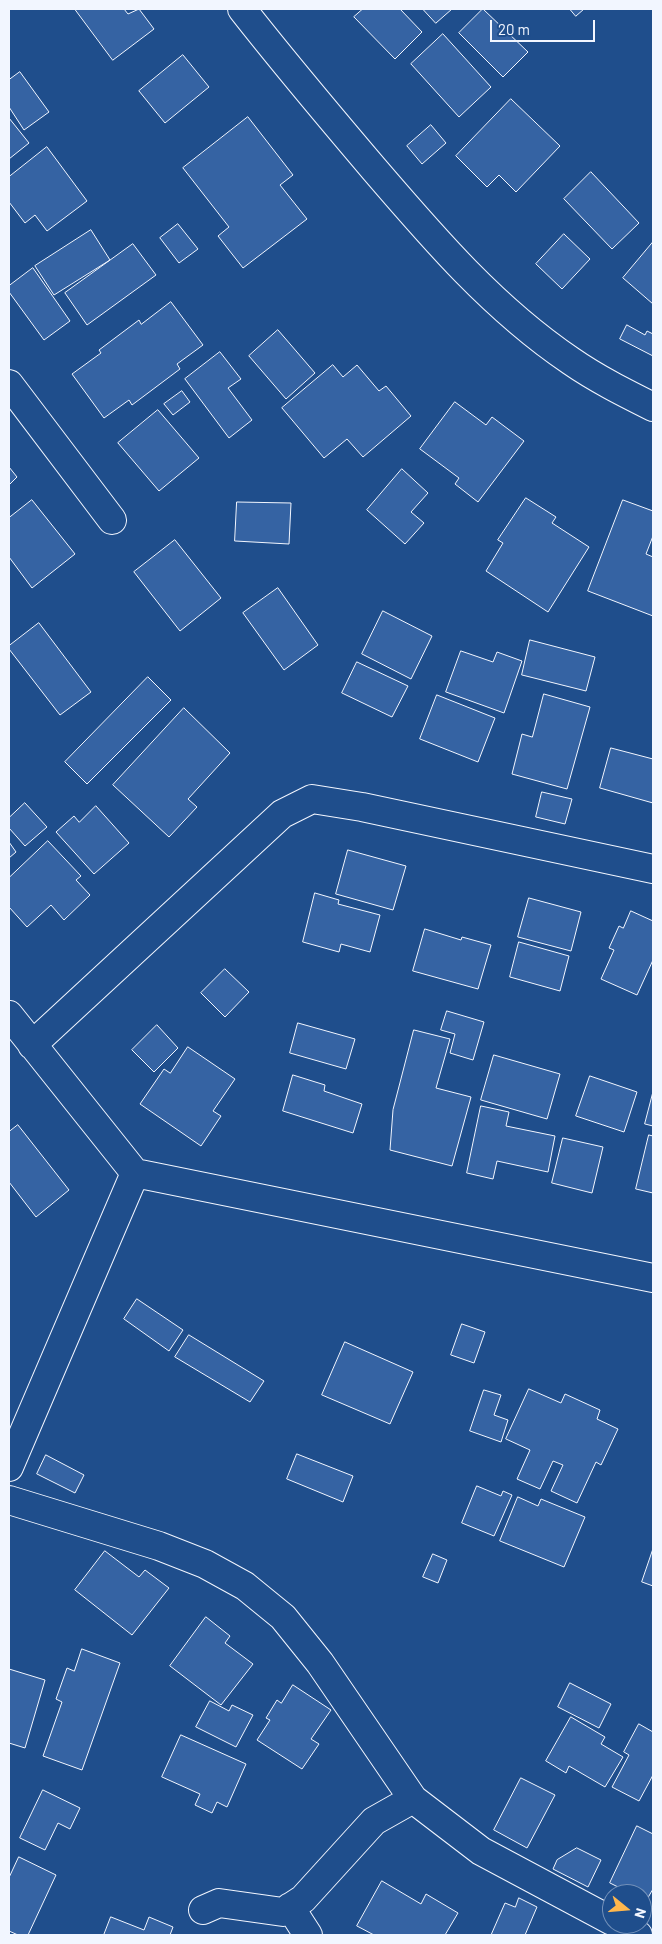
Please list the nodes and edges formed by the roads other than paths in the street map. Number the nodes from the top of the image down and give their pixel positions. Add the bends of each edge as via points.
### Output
1 (242, 9) edge
2 (9, 384) edge
3 (653, 407) edge
4 (112, 520) dead end
5 (653, 869) edge
6 (9, 1015) edge
7 (32, 1045) junction
8 (135, 1172) junction
9 (653, 1278) edge
10 (9, 1467) edge
11 (9, 1500) edge
12 (413, 1799) junction
13 (290, 1907) junction
14 (203, 1910) dead end
15 (602, 1916) edge
16 (308, 1935) edge

1 - 3 street via 293,75 380,176 492,299 571,361
2 - 4 street
5 - 7 street via 312,799 282,814
6 - 7 street
7 - 8 street
8 - 9 street
8 - 10 street
11 - 12 street via 159,1546 205,1564 245,1586 283,1617 320,1663
12 - 13 street via 374,1821 303,1899
12 - 15 street via 481,1851
13 - 14 street via 283,1912 220,1903
13 - 16 street

